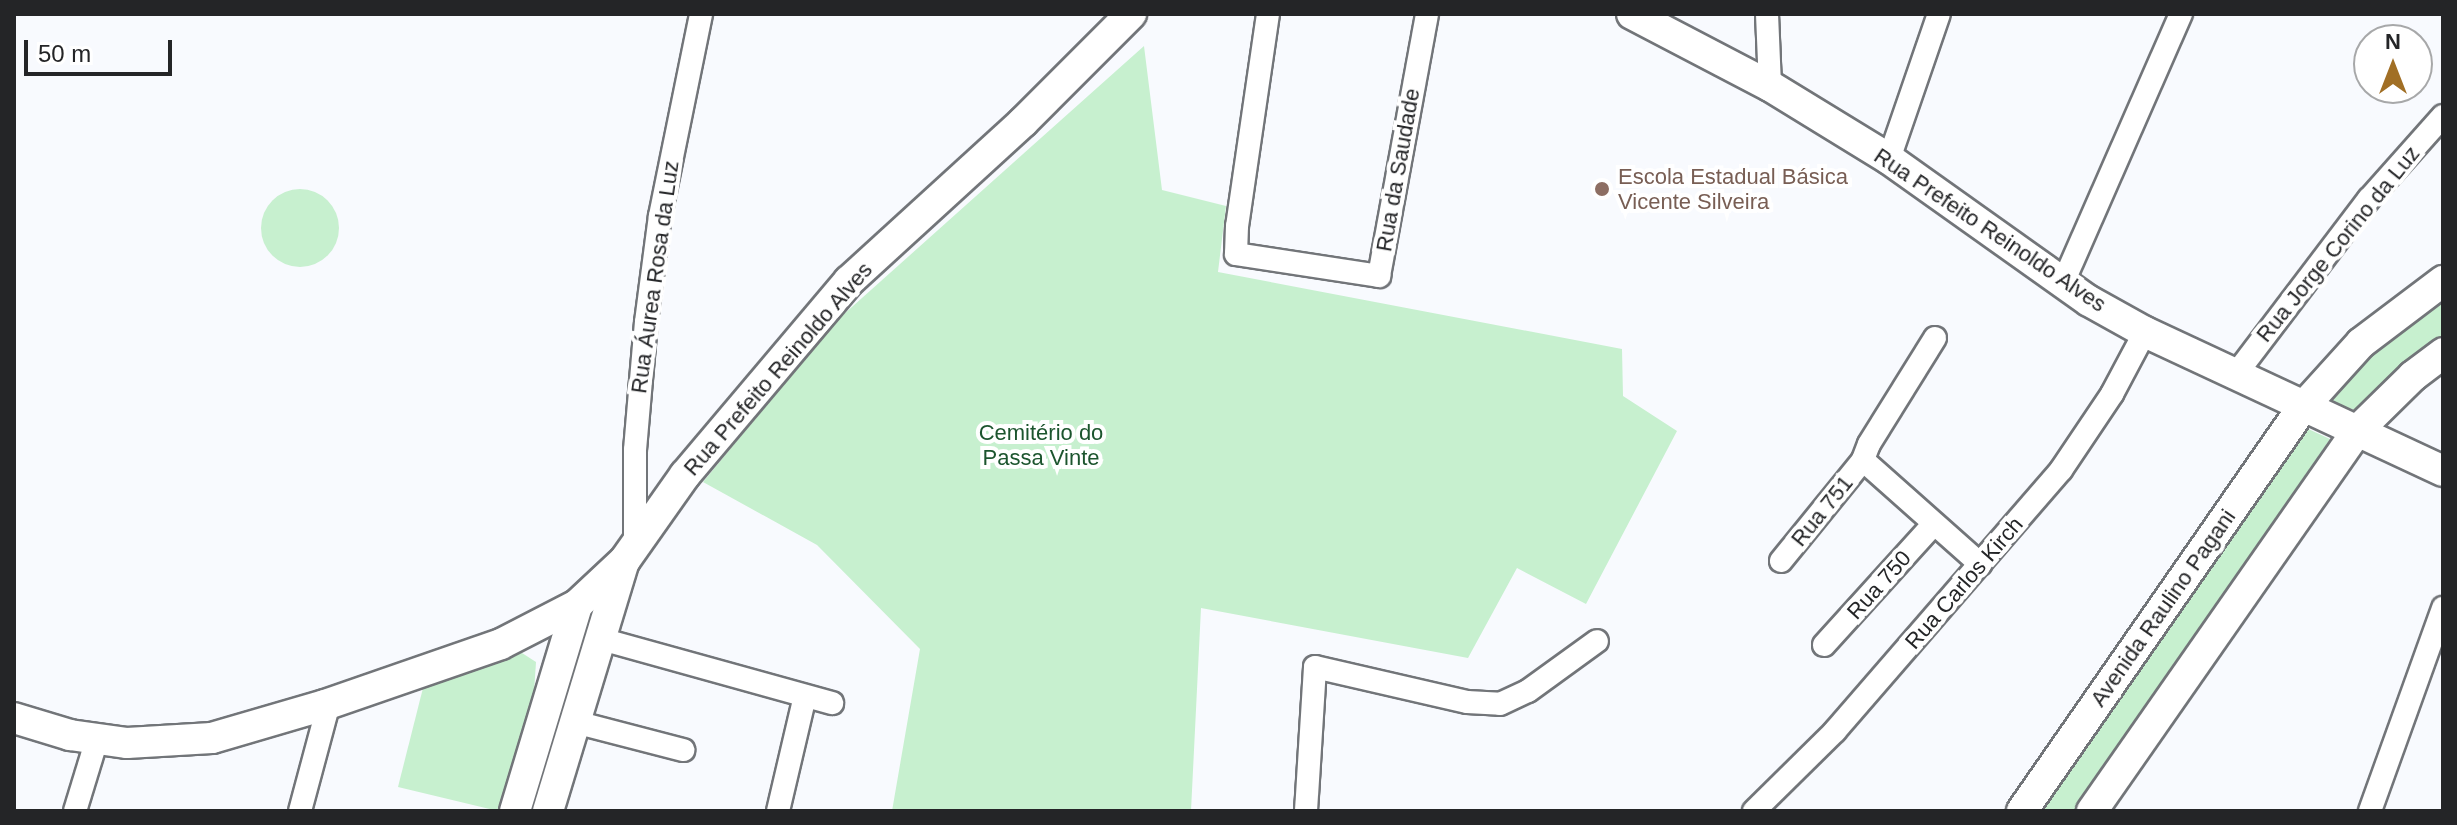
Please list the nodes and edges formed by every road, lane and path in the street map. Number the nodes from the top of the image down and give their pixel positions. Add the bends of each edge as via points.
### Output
1 (701, 14) edge
2 (1131, 14) edge
3 (1268, 14) edge
4 (1427, 14) edge
5 (1632, 14) edge
6 (1767, 14) edge
7 (1939, 14) edge
8 (2181, 14) edge
9 (1770, 86) junction
10 (2443, 116) edge
11 (1889, 159) junction
12 (2443, 281) edge
13 (2062, 285) junction
14 (2145, 332) junction
15 (1935, 338) dead end
16 (2443, 353) edge
17 (2236, 374) junction
18 (2304, 406) junction
19 (2357, 431) junction
20 (1863, 460) junction
21 (2443, 471) edge
22 (1933, 525) junction
23 (630, 552) junction
24 (1781, 561) dead end
25 (1980, 564) junction
26 (577, 605) junction
27 (2443, 608) edge
28 (1597, 641) dead end
29 (1824, 645) dead end
30 (598, 648) junction
31 (805, 696) junction
32 (329, 703) junction
33 (832, 703) dead end
34 (14, 718) edge
35 (575, 722) junction
36 (97, 739) junction
37 (683, 750) dead end
38 (75, 811) edge
39 (300, 811) edge
40 (515, 811) edge
41 (548, 811) edge
42 (778, 811) edge
43 (1306, 811) edge
44 (1754, 811) edge
45 (2022, 811) edge
46 (2092, 811) edge
47 (2370, 811) edge

1 - 23 street, Rua Áurea Rosa da Luz via 660,216 646,322
2 - 23 main road, Rua Prefeito Reinoldo Alves via 1023,122 849,281 685,475
3 - 4 street, Rua da Saudade via 1236,254 1379,276
5 - 9 main road, Rua Prefeito Reinoldo Alves
6 - 9 street
7 - 11 street
8 - 13 street
9 - 11 main road, Rua Prefeito Reinoldo Alves
10 - 17 street, Rua Jorge Corino da Luz via 2369,199
11 - 13 main road, Rua Prefeito Reinoldo Alves
12 - 18 main road, Avenida Raulino Pagani via 2361,343
13 - 14 main road, Rua Prefeito Reinoldo Alves
14 - 17 main road, Rua Prefeito Reinoldo Alves
14 - 25 street, Rua Carlos Kirch via 2084,438
15 - 20 street, Rua 751
16 - 19 main road
17 - 18 main road, Rua Prefeito Reinoldo Alves
18 - 19 main road, Rua Prefeito Reinoldo Alves
18 - 45 main road, Avenida Raulino Pagani
19 - 21 main road, Rua Prefeito Reinoldo Alves
19 - 46 main road
20 - 22 street
20 - 24 street, Rua 751
22 - 25 street
22 - 29 street, Rua 750
23 - 26 main road, Rua Prefeito Reinoldo Alves
23 - 30 main road
25 - 44 street, Rua Carlos Kirch via 1835,731
26 - 30 main road
26 - 32 main road via 501,644
26 - 40 main road
27 - 47 street
28 - 43 street via 1528,691 1500,704 1467,702 1315,667
30 - 31 street
30 - 35 main road
31 - 33 street
31 - 42 street
32 - 36 main road via 212,738 161,744
32 - 39 street
34 - 36 main road
35 - 37 street
35 - 41 main road
36 - 38 street

